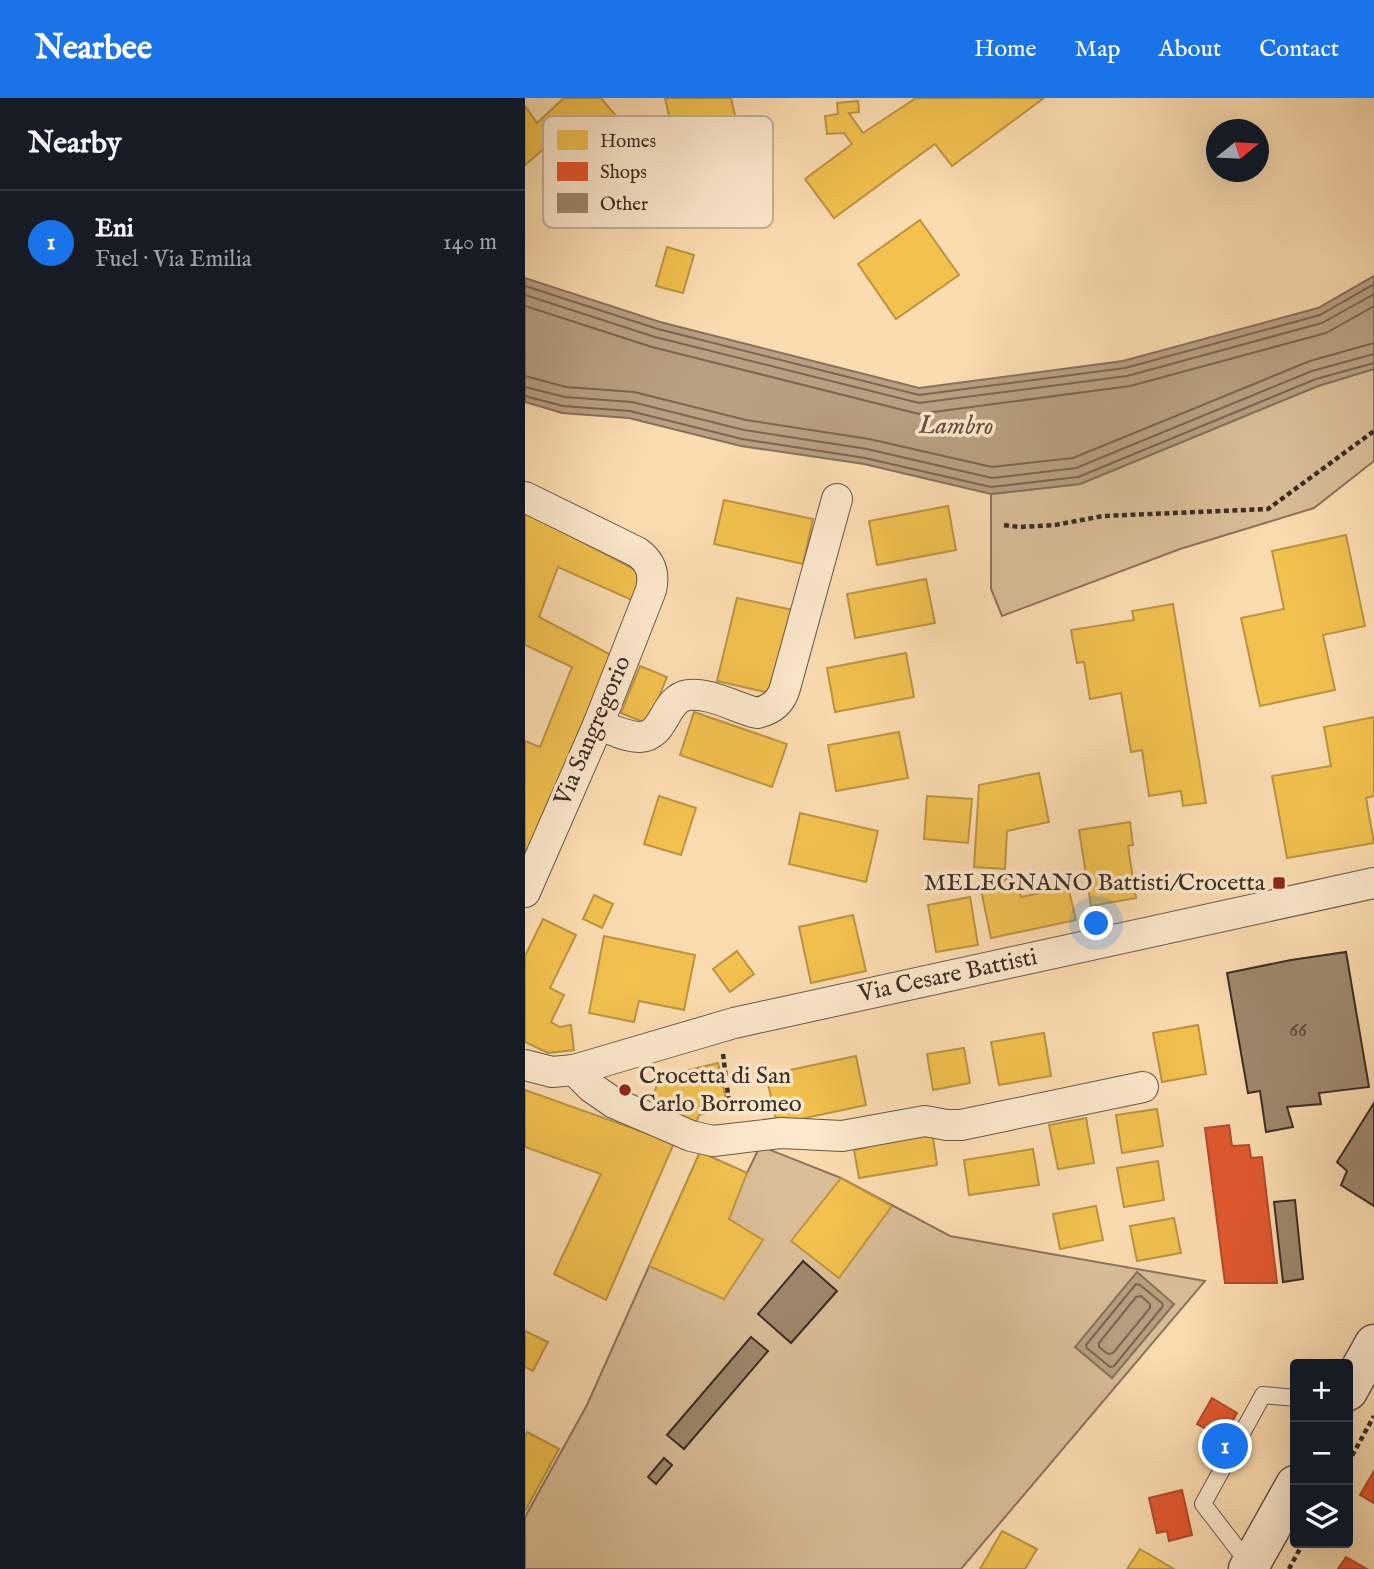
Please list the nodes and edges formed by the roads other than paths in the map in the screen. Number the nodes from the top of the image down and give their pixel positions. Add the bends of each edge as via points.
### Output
1 (525, 497) edge
2 (837, 499) dead end
3 (598, 725) junction
4 (1374, 883) edge
5 (525, 892) edge
6 (525, 1065) edge
7 (574, 1070) junction
8 (1143, 1087) dead end
9 (1374, 1344) edge
10 (1353, 1382) edge
11 (1290, 1398) edge
12 (1290, 1494) edge
13 (1248, 1568) edge

1 - 3 street, Via Sangregorio via 637,552 651,568 651,590
2 - 3 street via 783,695 774,705 757,713 688,695 670,706 649,735 635,736
3 - 5 street, Via Sangregorio
4 - 7 street, Via Cesare Battisti via 734,1023
6 - 7 street, Via Cesare Battisti via 552,1072
7 - 8 street via 603,1096 634,1113 701,1139 733,1140 781,1133 842,1136 925,1121 961,1125
9 - 10 street
11 - 13 lane via 1263,1395 1203,1504
12 - 13 street

